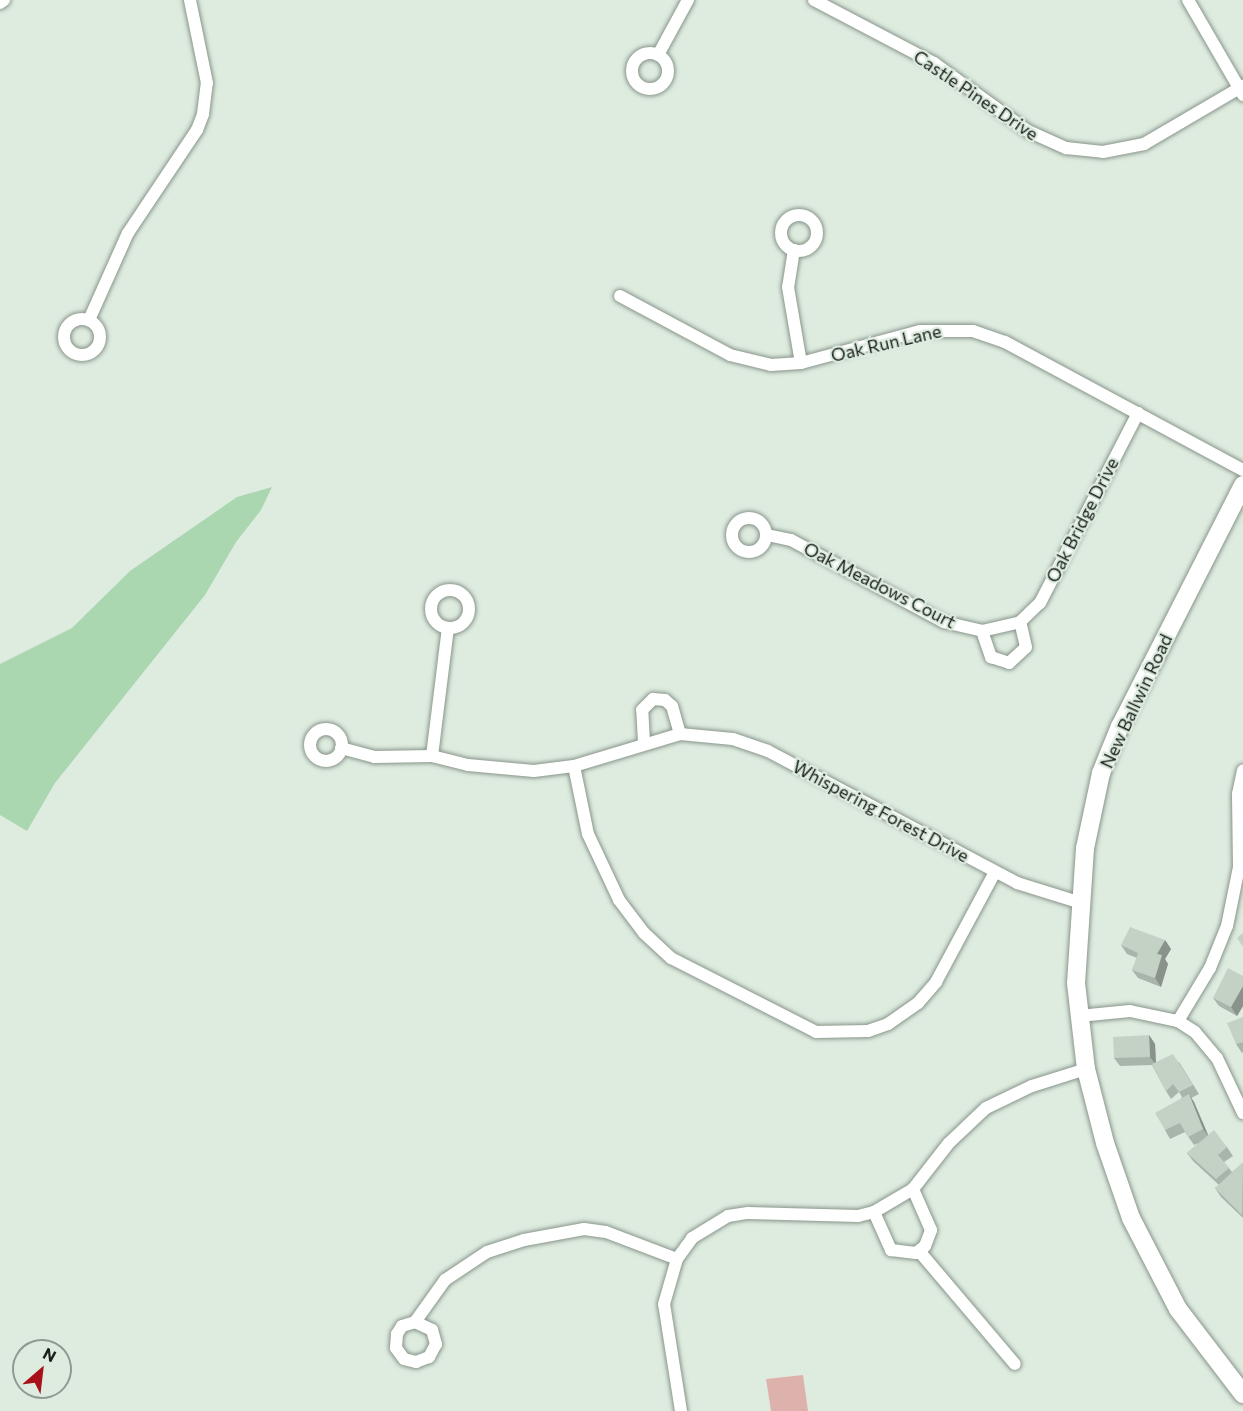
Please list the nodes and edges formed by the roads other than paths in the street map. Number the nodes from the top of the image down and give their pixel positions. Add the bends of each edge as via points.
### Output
1 (4, 0) edge
2 (190, 0) edge
3 (688, 0) edge
4 (814, 0) edge
5 (1188, 0) edge
6 (0, 3) edge
7 (658, 55) dead end
8 (1242, 90) edge
9 (794, 250) dead end
10 (621, 296) dead end
11 (89, 320) dead end
12 (801, 363) junction
13 (1138, 414) junction
14 (1243, 470) edge
15 (1243, 485) edge
16 (766, 535) dead end
17 (1020, 622) junction
18 (448, 628) dead end
19 (988, 630) junction
20 (680, 734) junction
21 (644, 743) junction
22 (341, 748) dead end
23 (432, 756) junction
24 (574, 766) junction
25 (1243, 771) edge
26 (995, 872) junction
27 (1238, 893) edge
28 (1078, 902) junction
29 (1078, 1016) junction
30 (1179, 1021) junction
31 (1086, 1069) junction
32 (1243, 1113) edge
33 (913, 1189) junction
34 (874, 1212) junction
35 (918, 1251) junction
36 (677, 1258) junction
37 (416, 1322) dead end
38 (1015, 1364) dead end
39 (1243, 1394) edge
40 (681, 1411) edge

1 - 6 street
2 - 11 street via 207,83 203,114 197,130 128,233
3 - 7 street
4 - 8 street, Castle Pines Drive via 934,63 1028,131 1066,148 1102,152 1144,144
5 - 8 street
9 - 12 street via 788,287
10 - 12 street, Oak Run Lane via 741,360 771,365
12 - 13 street, Oak Run Lane via 920,331 973,331 1005,342
13 - 14 street, Oak Run Lane
13 - 17 street, Oak Bridge Drive via 1040,603
15 - 28 main road, New Ballwin Road via 1110,748 1090,815
16 - 19 street, Oak Meadows Court via 791,540 944,622
17 - 19 street
17 - 19 street via 1026,647 1023,654 1009,663 991,657
18 - 23 street
20 - 21 street, Whispering Forest Drive
20 - 21 street via 672,706 665,700 653,699 642,710
20 - 26 street, Whispering Forest Drive via 733,738 768,751
21 - 24 street, Whispering Forest Drive
22 - 23 street, Whispering Forest Drive via 374,757
23 - 24 street, Whispering Forest Drive via 511,770
24 - 26 street via 588,834 619,900 644,933 671,958 816,1032 868,1031 888,1024 918,1003 936,982
25 - 27 street via 1238,794
26 - 28 street, Whispering Forest Drive via 1017,884
27 - 30 street via 1218,951
28 - 29 main road, New Ballwin Road
29 - 30 street via 1131,1011
29 - 31 main road, New Ballwin Road
30 - 32 street via 1195,1032 1217,1058
31 - 33 street via 1032,1086 986,1108 949,1143
31 - 39 main road, New Ballwin Road via 1115,1174 1160,1277 1197,1337
33 - 34 street
33 - 35 street via 931,1230 925,1246
34 - 35 street via 891,1250 907,1255
34 - 36 street via 858,1216 794,1212 728,1216 692,1238
35 - 38 street
36 - 37 street via 606,1232 584,1229 524,1240 487,1252 445,1280
36 - 40 street via 667,1286 664,1317

